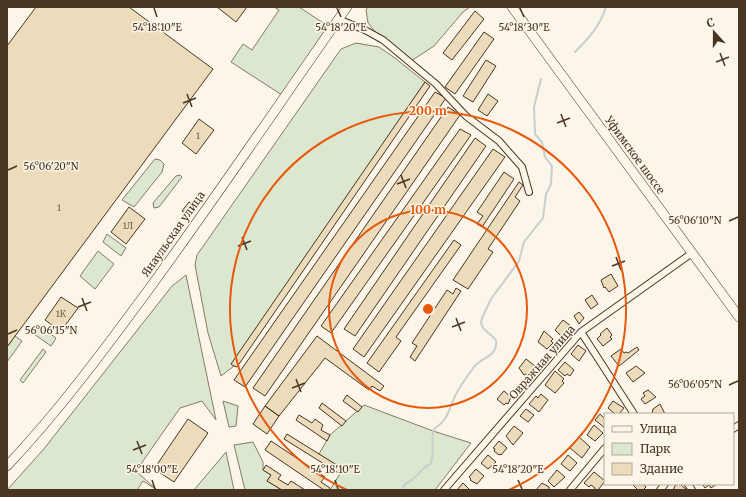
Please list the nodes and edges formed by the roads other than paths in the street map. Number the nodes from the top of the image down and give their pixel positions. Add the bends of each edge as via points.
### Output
1 (347, 7) edge
2 (512, 7) edge
3 (338, 19) junction
4 (529, 192) dead end
5 (692, 253) junction
6 (739, 317) edge
7 (581, 332) junction
8 (633, 413) edge
9 (604, 449) edge
10 (7, 466) edge
11 (444, 490) edge
12 (570, 490) edge

1 - 3 main road, Янаульская улица
2 - 5 main road, Уфимское шоссе
3 - 4 street via 383,40 436,84 522,168
3 - 10 main road, Янаульская улица via 182,244 105,349
5 - 6 main road, Уфимское шоссе
5 - 7 street, Овражная улица
7 - 8 street
7 - 11 street, Овражная улица
9 - 12 street

